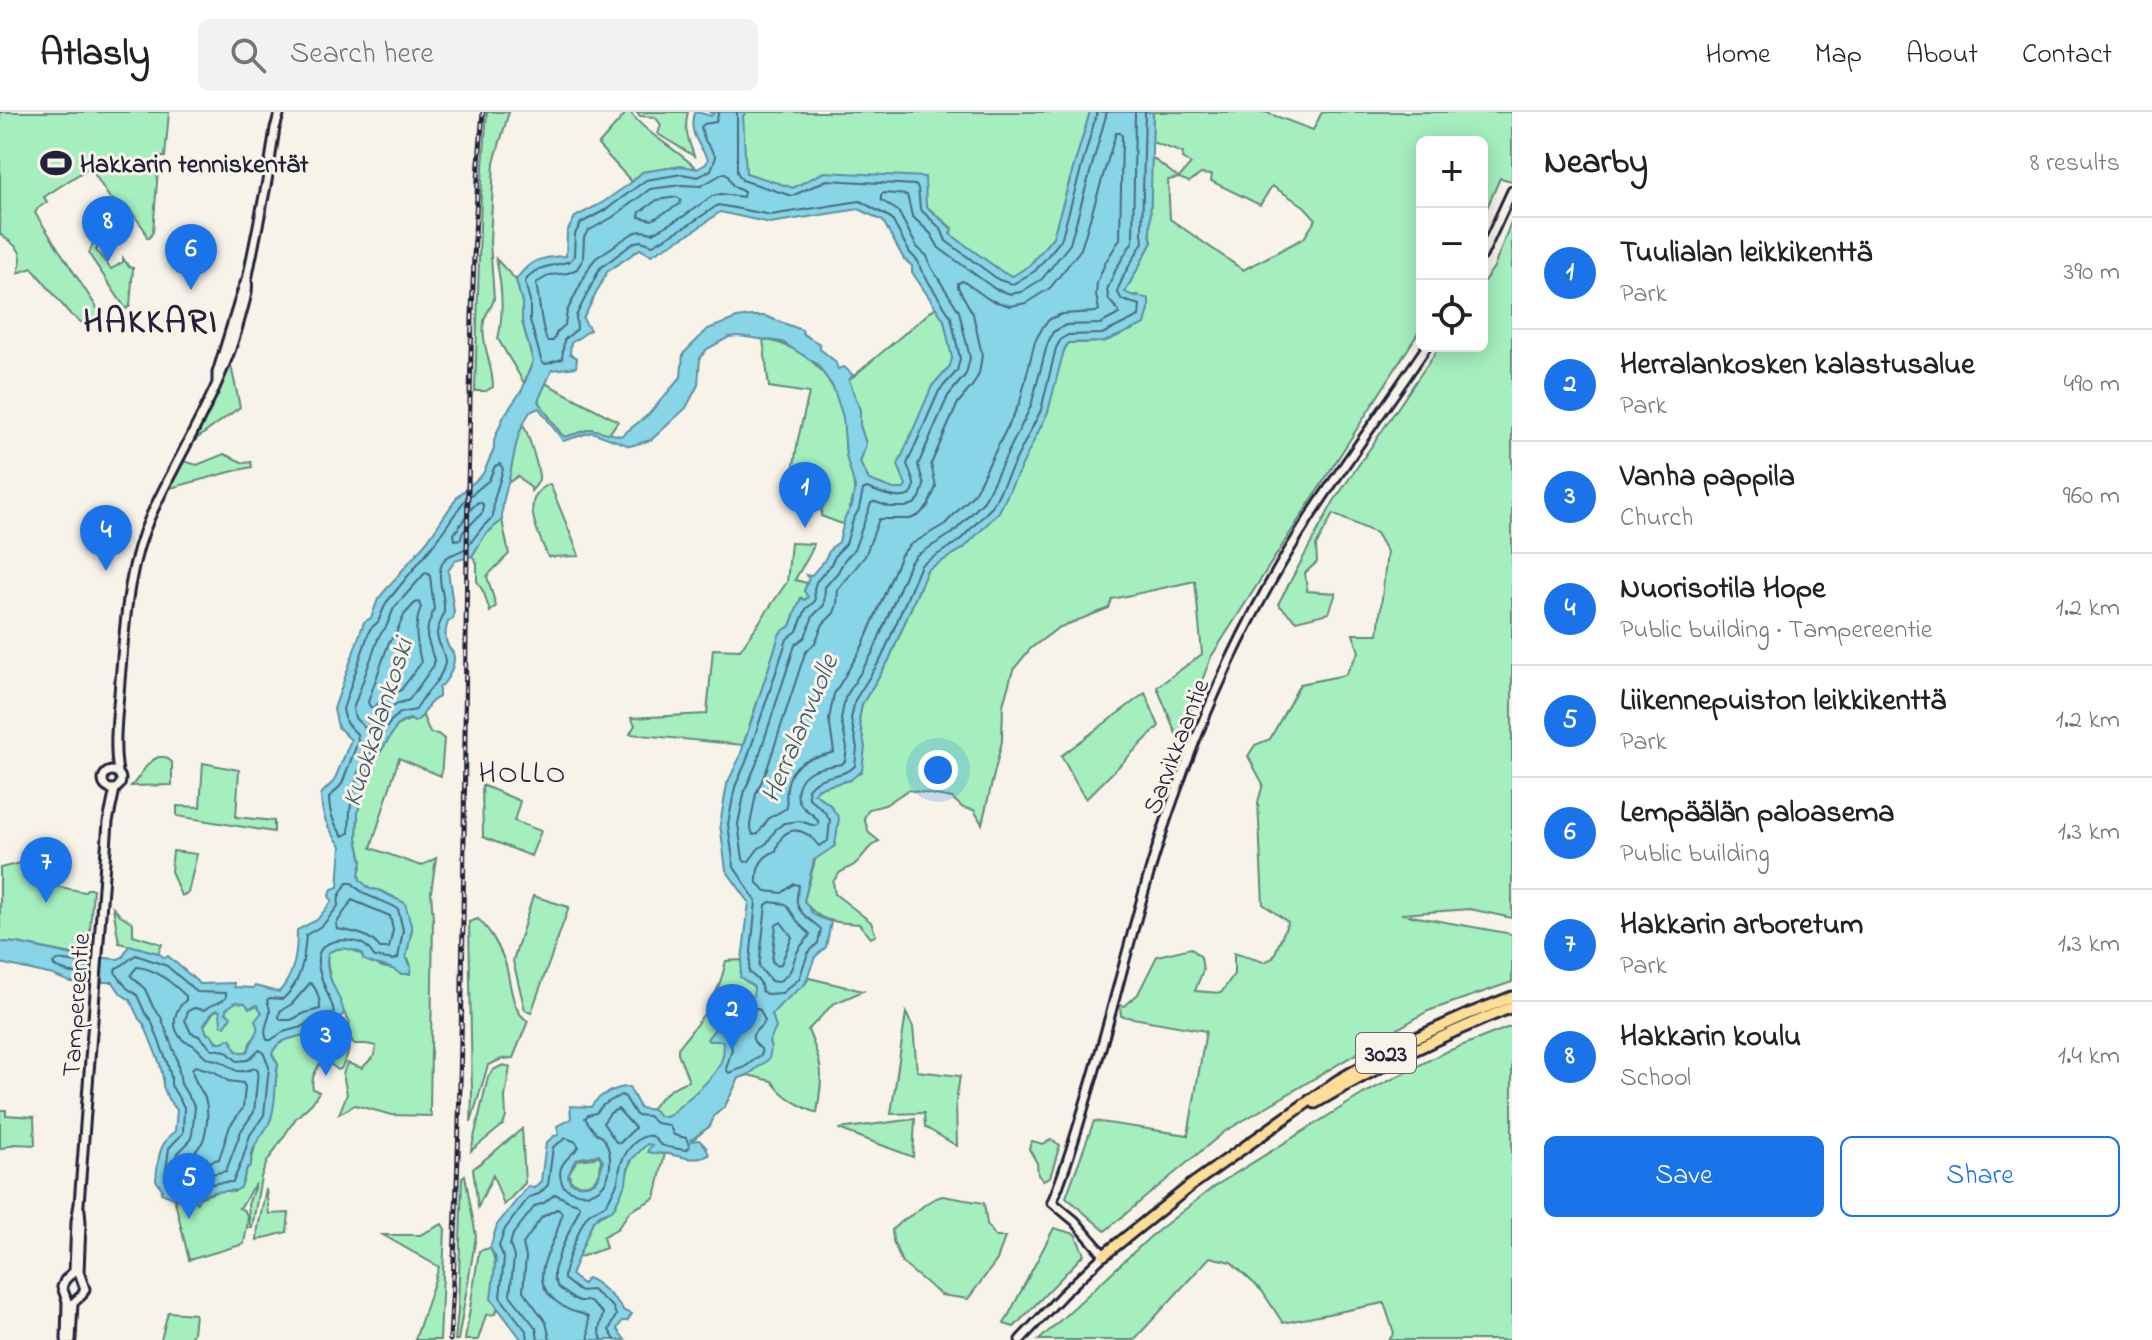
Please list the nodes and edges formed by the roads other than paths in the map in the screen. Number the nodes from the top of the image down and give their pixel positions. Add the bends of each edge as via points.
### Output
1 (280, 114) edge
2 (1512, 191) edge
3 (1488, 243) edge
4 (1423, 352) edge
5 (114, 772) junction
6 (110, 788) junction
7 (1512, 997) edge
8 (1512, 1007) edge
9 (1271, 1129) junction
10 (79, 1204) junction
11 (1104, 1255) junction
12 (70, 1276) junction
13 (82, 1280) junction
14 (64, 1294) junction
15 (76, 1298) junction
16 (69, 1340) edge
17 (1020, 1340) edge

1 - 5 main road via 237,332 223,372 151,514 135,561 124,627
2 - 3 main road
4 - 11 main road, Sarvikkaantie via 1280,567 1208,709 1176,790 1052,1202
5 - 6 main road via 103,777
5 - 6 main road via 122,780
6 - 10 main road, Tampereentie
7 - 9 highway, 3023 via 1400,1045 1312,1097
8 - 9 highway, 3023 via 1376,1068
9 - 11 highway, 3023
10 - 12 main road, Tampereentie
10 - 13 main road, Tampereentie
11 - 17 main road
12 - 13 main road
12 - 14 main road via 63,1284
13 - 15 main road via 85,1289
14 - 15 main road
14 - 16 main road
15 - 16 main road

